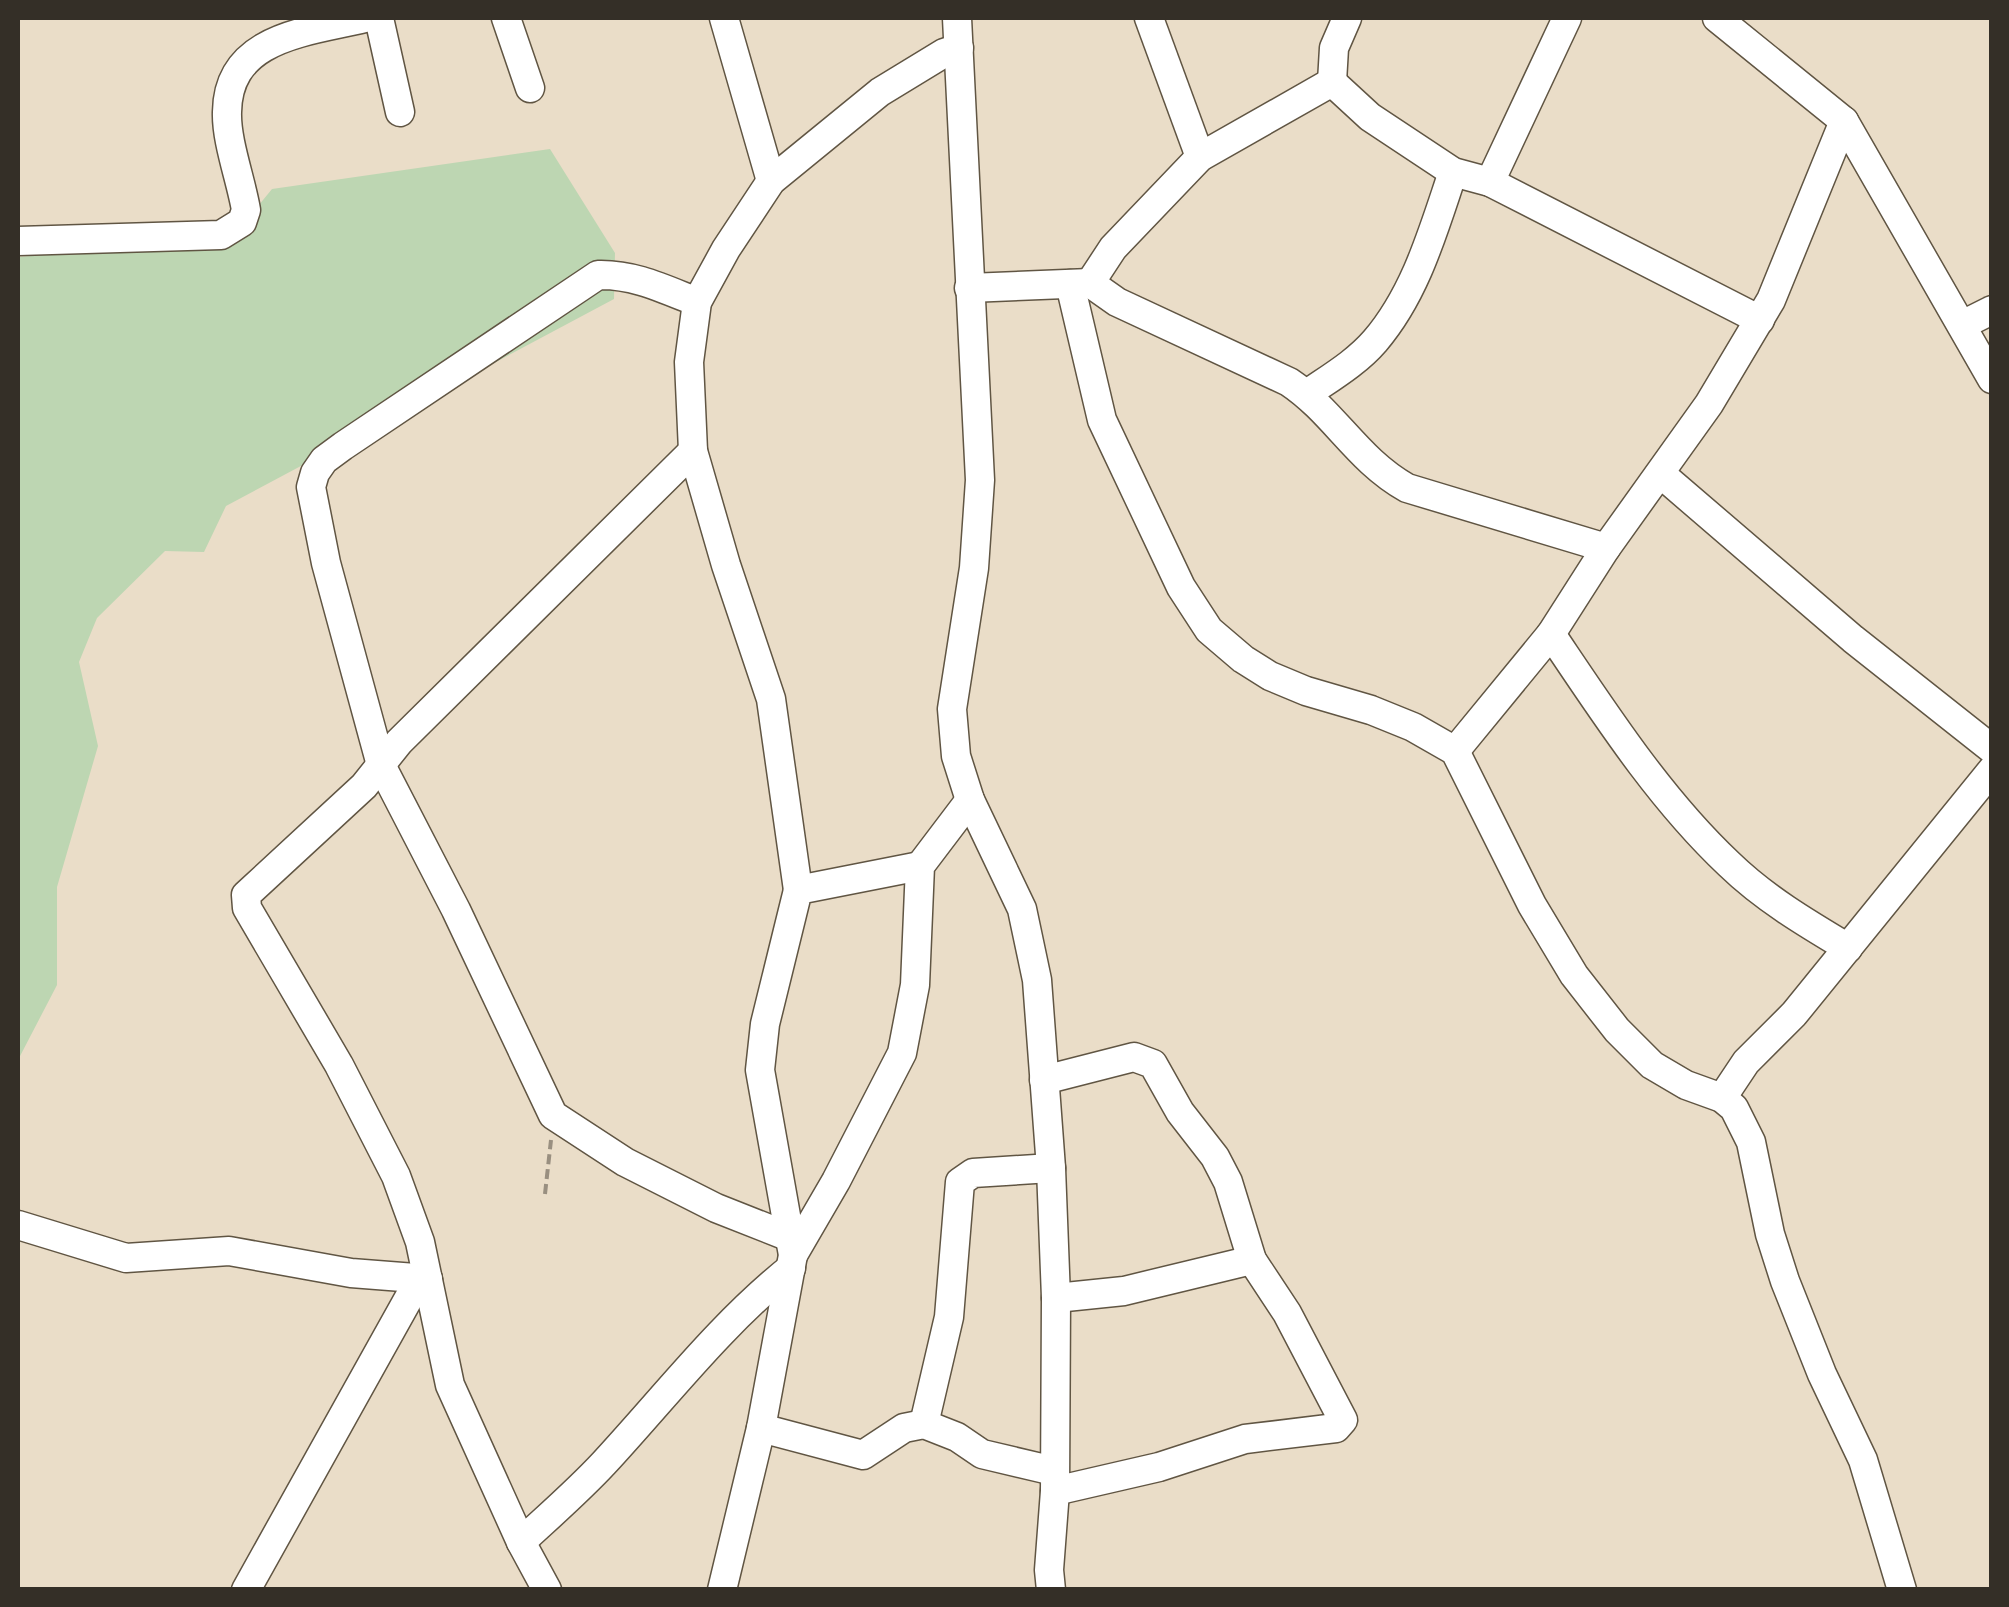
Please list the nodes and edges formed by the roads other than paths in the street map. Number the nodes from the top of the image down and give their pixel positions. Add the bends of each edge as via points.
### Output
1 (365, 18) edge
2 (379, 18) edge
3 (506, 18) edge
4 (724, 18) edge
5 (957, 18) edge
6 (1149, 18) edge
7 (1347, 18) edge
8 (1567, 18) edge
9 (1717, 18) edge
10 (959, 48) junction
11 (1332, 82) junction
12 (530, 88) dead end
13 (400, 112) dead end
14 (1844, 120) junction
15 (1200, 157) junction
16 (1454, 172) junction
17 (772, 180) junction
18 (1490, 182) junction
19 (18, 241) edge
20 (1080, 283) junction
21 (970, 288) junction
22 (697, 302) junction
23 (1992, 310) edge
24 (1760, 320) junction
25 (1962, 324) junction
26 (1992, 379) edge
27 (1308, 394) junction
28 (693, 451) junction
29 (1660, 474) junction
30 (1606, 548) junction
31 (1551, 634) junction
32 (1992, 749) edge
33 (1455, 752) junction
34 (381, 764) junction
35 (1992, 770) edge
36 (970, 800) junction
37 (920, 866) junction
38 (798, 890) junction
39 (1848, 948) junction
40 (1044, 1080) junction
41 (1722, 1098) junction
42 (1051, 1168) junction
43 (18, 1225) edge
44 (792, 1254) junction
45 (1252, 1260) junction
46 (424, 1278) junction
47 (1056, 1298) junction
48 (924, 1424) junction
49 (761, 1428) junction
50 (1055, 1481) junction
51 (520, 1542) junction
52 (246, 1590) edge
53 (547, 1590) edge
54 (722, 1590) edge
55 (1051, 1590) edge
56 (1902, 1590) edge

1 - 19 street via 266,43 247,57 227,113 246,210 235,229 221,235
2 - 13 street
3 - 12 street
4 - 17 street
5 - 10 street
6 - 15 street
7 - 11 street via 1334,48
8 - 18 street
9 - 14 street
10 - 17 street via 880,92
10 - 21 street
11 - 15 street
11 - 16 street via 1370,117
14 - 24 street
14 - 25 street
15 - 20 street
16 - 18 street
16 - 27 street via 1418,274 1399,307 1374,342
17 - 22 street
18 - 24 street
20 - 21 street
20 - 27 street
20 - 33 street via 1102,420 1181,587 1210,630 1270,676 1372,710
21 - 36 street via 980,480 952,709 956,756
22 - 28 street via 689,362
22 - 34 street via 641,280 598,275 343,446 315,473 326,563
23 - 25 street
24 - 29 street
25 - 26 street
27 - 30 street via 1360,454 1407,488
28 - 34 street
28 - 38 street via 771,699
29 - 30 street
29 - 32 street
30 - 31 street
31 - 33 street
31 - 39 street via 1685,820 1788,912
33 - 41 street via 1574,975 1652,1065
34 - 44 street via 553,1115
34 - 46 street via 249,889 245,902 375,1130 410,1212
35 - 39 street
36 - 37 street
36 - 40 street via 1022,909 1038,980
37 - 38 street
37 - 44 street via 915,984 902,1053
38 - 44 street via 760,1070
39 - 41 street
40 - 42 street
40 - 45 street via 1134,1057 1153,1064 1228,1182
41 - 56 street via 1750,1142 1785,1281 1863,1460
42 - 47 street
42 - 48 street via 972,1173 960,1182 949,1317
43 - 46 street via 126,1258 228,1251 351,1273
44 - 49 street
44 - 51 street via 604,1463
45 - 47 street via 1124,1291
45 - 50 street via 1315,1363 1342,1425 1246,1438 1159,1467
46 - 51 street via 450,1384
46 - 52 street
47 - 50 street
48 - 49 street via 904,1428 863,1455
48 - 50 street
49 - 54 street
50 - 55 street
51 - 53 street

